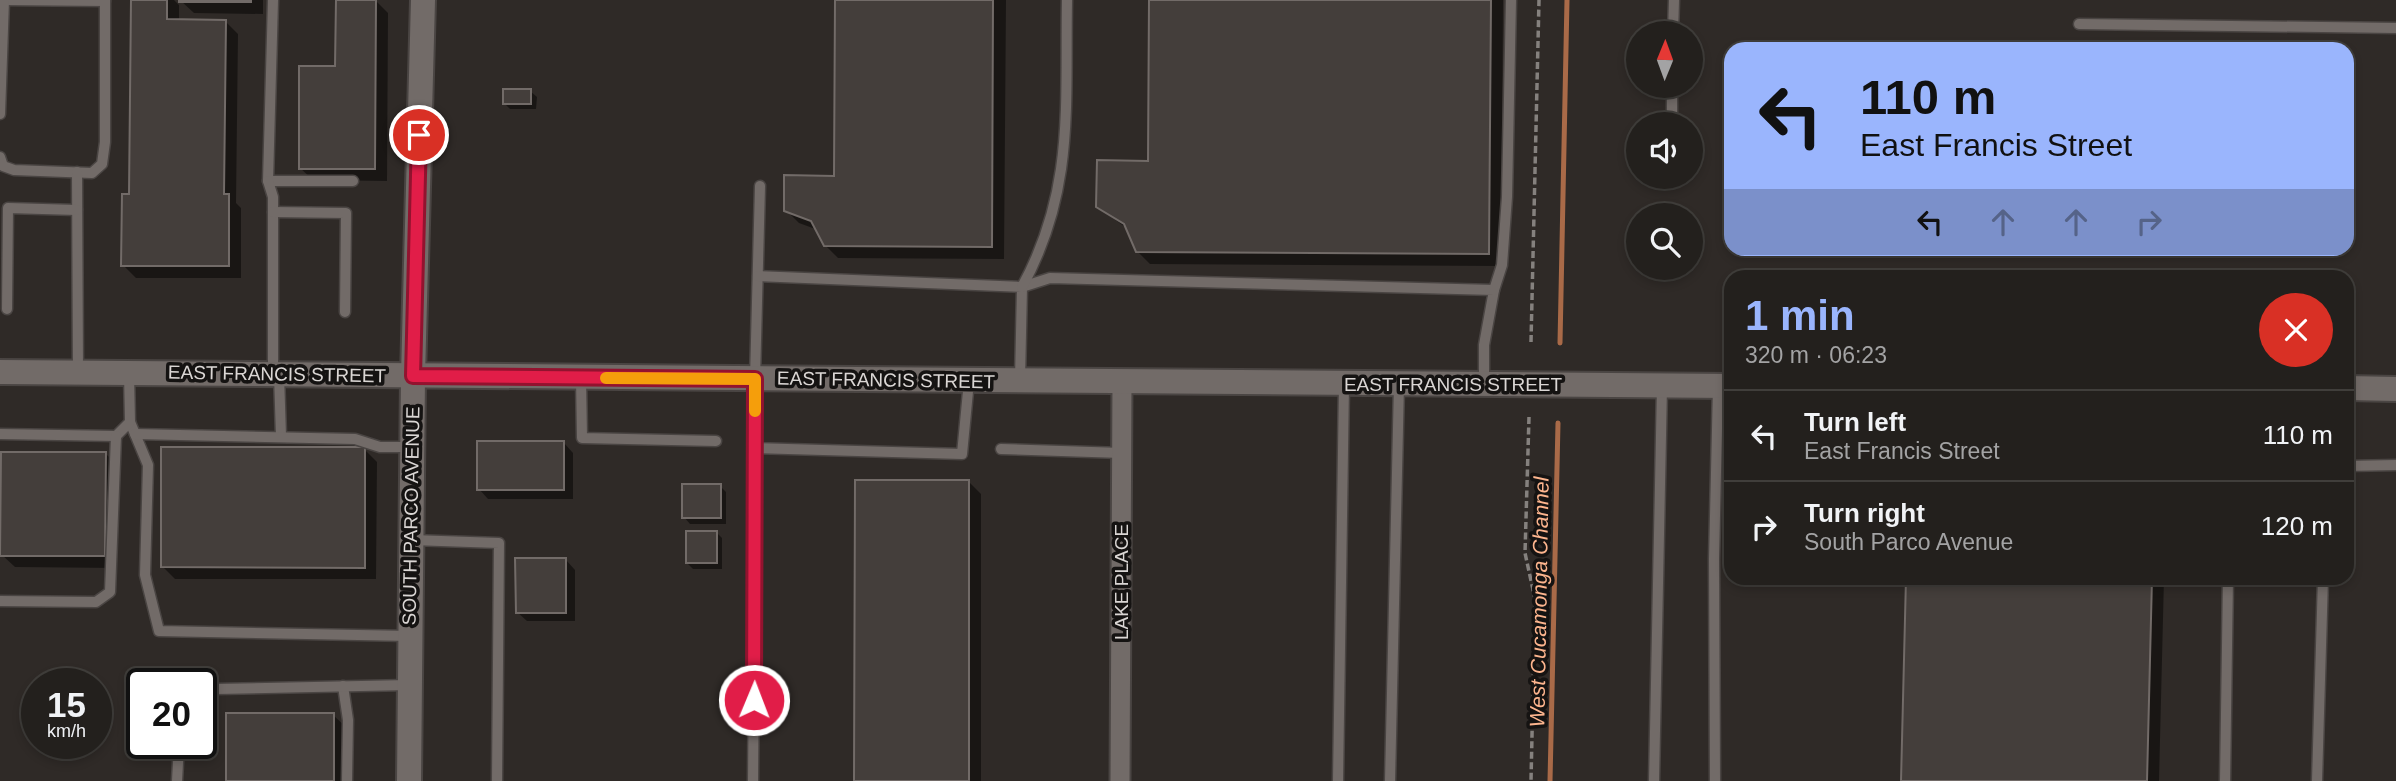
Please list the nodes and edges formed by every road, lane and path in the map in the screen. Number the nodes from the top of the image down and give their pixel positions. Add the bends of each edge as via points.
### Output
1 (4, 0) edge
2 (273, 0) edge
3 (423, 0) edge
4 (1067, 0) edge
5 (1511, 0) edge
6 (1539, 0) edge
7 (1674, 0) edge
8 (105, 1) edge
9 (1673, 21) edge
10 (2079, 24) dead end
11 (2396, 29) edge
12 (0, 114) edge
13 (0, 157) edge
14 (77, 172) junction
15 (268, 181) junction
16 (353, 181) dead end
17 (760, 186) dead end
18 (77, 210) junction
19 (273, 212) junction
20 (758, 276) junction
21 (1022, 287) junction
22 (1494, 290) junction
23 (8, 309) dead end
24 (345, 312) dead end
25 (1531, 342) dead end
26 (0, 372) edge
27 (78, 372) junction
28 (129, 373) junction
29 (276, 374) junction
30 (413, 376) junction
31 (581, 377) junction
32 (755, 379) junction
33 (969, 381) junction
34 (1020, 382) junction
35 (1122, 383) junction
36 (1343, 384) junction
37 (1399, 384) junction
38 (1484, 384) junction
39 (1662, 385) junction
40 (1724, 386) edge
41 (2354, 388) edge
42 (2396, 389) edge
43 (1529, 417) dead end
44 (130, 422) junction
45 (0, 434) edge
46 (135, 434) junction
47 (116, 436) junction
48 (281, 436) junction
49 (716, 441) dead end
50 (412, 447) junction
51 (756, 448) junction
52 (1001, 449) dead end
53 (1122, 453) junction
54 (2396, 465) edge
55 (2354, 466) edge
56 (411, 540) junction
57 (2228, 585) edge
58 (2323, 585) edge
59 (0, 601) edge
60 (410, 636) junction
61 (410, 685) junction
62 (343, 686) junction
63 (217, 689) edge
64 (178, 759) edge
65 (177, 781) edge
66 (347, 781) edge
67 (409, 781) edge
68 (496, 781) edge
69 (753, 781) edge
70 (1120, 781) edge
71 (1338, 781) edge
72 (1390, 781) edge
73 (1531, 781) edge
74 (1654, 781) edge
75 (1715, 781) edge
76 (2225, 781) edge
77 (2317, 781) edge

1 - 8 lane
1 - 12 lane
2 - 15 lane
3 - 30 street, SOUTH PARCO AVENUE
4 - 21 lane via 1065,156 1054,215
5 - 22 lane via 1507,197 1502,265
6 - 25 path
7 - 9 lane
8 - 14 lane via 102,164 92,173
10 - 11 lane
13 - 14 lane via 3,166 14,170
14 - 18 lane
15 - 16 lane
15 - 19 lane
17 - 20 lane
18 - 23 lane via 8,208
18 - 27 lane
19 - 24 lane via 346,214
19 - 29 lane
20 - 21 lane
20 - 32 lane
21 - 22 lane via 1050,278
21 - 34 lane
22 - 38 lane via 1484,345
26 - 27 street, EAST FRANCIS STREET
27 - 28 street, EAST FRANCIS STREET
28 - 29 street, EAST FRANCIS STREET
28 - 44 lane
29 - 30 street, EAST FRANCIS STREET
29 - 48 lane
30 - 31 street, EAST FRANCIS STREET
30 - 50 street, SOUTH PARCO AVENUE
31 - 32 street, EAST FRANCIS STREET
31 - 49 lane via 582,438
32 - 33 street, EAST FRANCIS STREET
32 - 51 lane
33 - 34 street, EAST FRANCIS STREET
33 - 51 lane via 962,454
34 - 35 street, EAST FRANCIS STREET
35 - 36 street, EAST FRANCIS STREET
35 - 53 street, LAKE PLACE
36 - 37 street, EAST FRANCIS STREET
36 - 71 lane
37 - 38 street, EAST FRANCIS STREET
37 - 72 lane
38 - 39 street, EAST FRANCIS STREET
39 - 40 street, EAST FRANCIS STREET
39 - 74 lane
40 - 75 lane via 1714,559
41 - 42 street
43 - 73 path via 1525,553 1535,599
44 - 46 lane
44 - 47 lane
45 - 47 lane
46 - 48 lane
46 - 60 lane via 148,464 145,575 159,631
47 - 59 lane via 110,592 96,602
48 - 50 lane
50 - 56 street, SOUTH PARCO AVENUE
51 - 69 lane
52 - 53 lane
53 - 70 street, LAKE PLACE
54 - 55 lane
56 - 60 street, SOUTH PARCO AVENUE
56 - 68 lane via 499,543
57 - 76 lane
58 - 77 lane
60 - 61 street, SOUTH PARCO AVENUE
61 - 62 lane
61 - 67 street, SOUTH PARCO AVENUE
62 - 63 lane
62 - 66 lane via 348,720
64 - 65 lane

